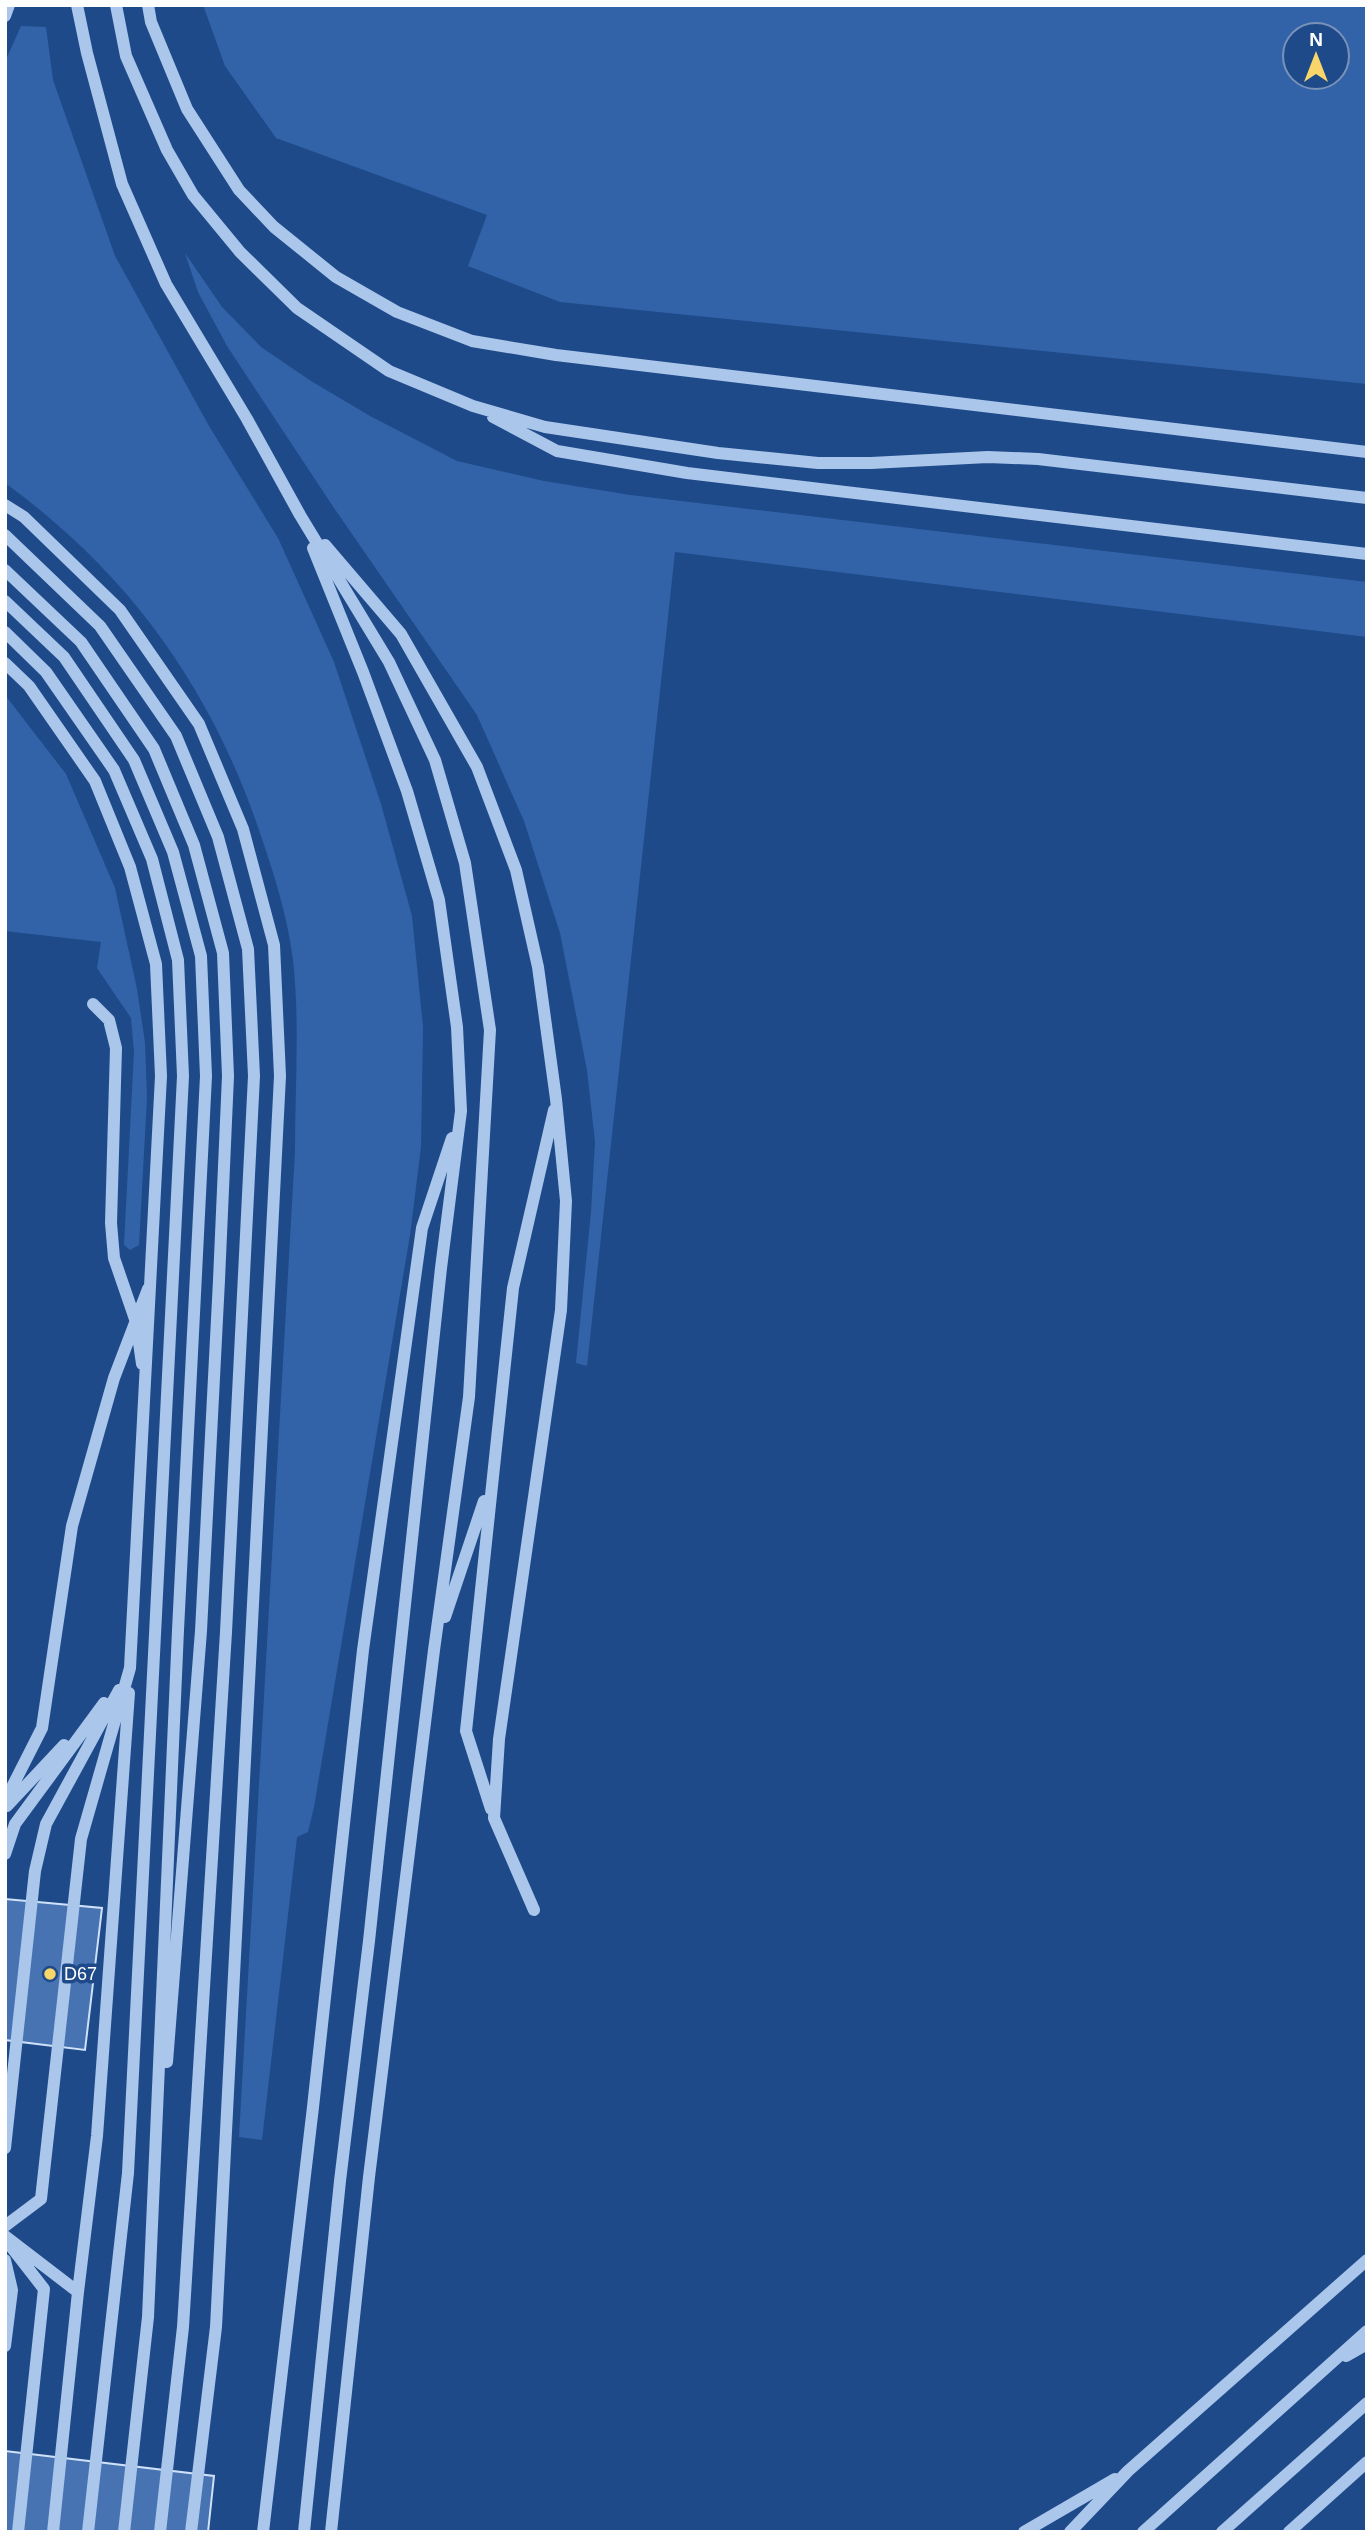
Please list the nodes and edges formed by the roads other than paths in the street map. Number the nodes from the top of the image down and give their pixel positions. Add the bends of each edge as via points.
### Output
1 (9, 5) edge
2 (77, 5) edge
3 (116, 5) edge
4 (148, 5) edge
5 (5, 16) edge
6 (473, 406) junction
7 (1367, 452) edge
8 (1367, 498) edge
9 (5, 505) edge
10 (300, 515) junction
11 (5, 535) edge
12 (1367, 554) edge
13 (5, 570) edge
14 (5, 601) edge
15 (5, 632) edge
16 (5, 663) edge
17 (93, 1004) dead end
18 (556, 1099) junction
19 (461, 1111) junction
20 (152, 1278) junction
21 (136, 1321) junction
22 (146, 1388) junction
23 (491, 1478) junction
24 (434, 1650) junction
25 (131, 1668) junction
26 (5, 1801) edge
27 (5, 1807) edge
28 (494, 1818) junction
29 (5, 1854) edge
30 (534, 1910) dead end
31 (5, 2148) edge
32 (340, 2181) junction
33 (5, 2226) edge
34 (5, 2238) edge
35 (5, 2260) edge
36 (1367, 2260) edge
37 (78, 2292) junction
38 (148, 2301) junction
39 (1367, 2331) edge
40 (1367, 2344) edge
41 (5, 2346) edge
42 (1324, 2368) junction
43 (1367, 2403) edge
44 (1367, 2462) edge
45 (1128, 2472) junction
46 (18, 2532) edge
47 (53, 2532) edge
48 (88, 2532) edge
49 (124, 2532) edge
50 (160, 2532) edge
51 (191, 2532) edge
52 (263, 2532) edge
53 (295, 2532) edge
54 (304, 2532) edge
55 (331, 2532) edge
56 (1024, 2532) edge
57 (1070, 2532) edge
58 (1143, 2532) edge
59 (1222, 2532) edge
60 (1289, 2532) edge

1 - 5 lane
2 - 10 lane via 122,184 166,285
3 - 6 lane via 127,56 167,149 193,195 240,252 298,308 389,371
4 - 7 lane via 187,109 239,190 274,227 336,277 397,312 472,341 570,357
6 - 8 lane via 545,426 818,463 1038,459
6 - 12 lane via 570,454 701,474
9 - 51 lane via 24,517 120,610 199,724 243,829 274,945 279,1090 216,2327
10 - 18 lane via 401,634 477,768 516,870 538,967
10 - 19 lane via 407,791 439,900 457,1027
10 - 24 lane via 389,662 435,760 465,863 491,1030 469,1397
11 - 50 lane via 100,626 176,736 218,837 248,949 254,1076 226,1618 183,2327
13 - 38 lane via 81,642 154,749 194,845 222,953 228,1076 201,1631
14 - 38 lane via 64,657 134,760 173,852 201,956 206,1076
15 - 48 lane via 46,672 114,770 152,859 178,960 183,1063 128,2173
16 - 20 lane via 29,686 94,781 131,867 156,964 161,1076
17 - 21 lane via 109,1020 116,1048 111,1223 114,1258
18 - 23 lane via 513,1288
18 - 28 lane via 566,1202 561,1310 499,1739
19 - 32 lane
19 - 52 lane via 422,1228 364,1637
20 - 21 lane
20 - 22 lane
21 - 22 lane
21 - 26 lane via 114,1378 72,1526 42,1728
22 - 25 lane
23 - 24 lane
23 - 28 lane via 466,1731
24 - 55 lane via 370,2164
25 - 27 lane
25 - 29 lane via 15,1824
25 - 31 lane via 46,1824 35,1871
25 - 33 lane via 81,1839 41,2199
25 - 37 lane via 97,2136
28 - 30 lane
32 - 53 lane
32 - 54 lane
34 - 37 lane
34 - 46 lane via 44,2289
35 - 41 lane via 12,2290
36 - 45 lane
37 - 47 lane
38 - 49 lane
39 - 42 lane
40 - 42 lane
42 - 58 lane
43 - 59 lane
44 - 60 lane
45 - 56 lane
45 - 57 lane

